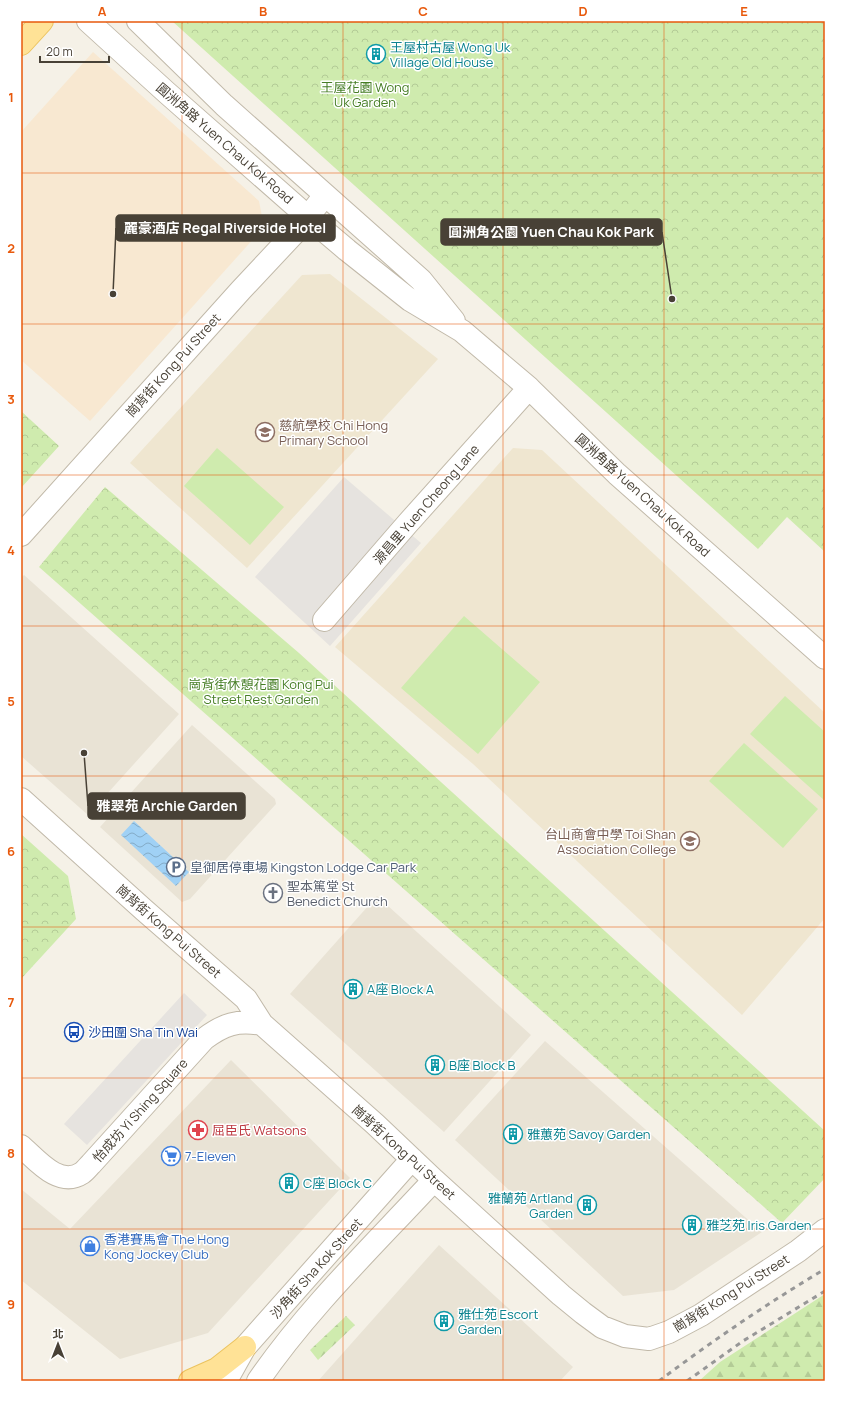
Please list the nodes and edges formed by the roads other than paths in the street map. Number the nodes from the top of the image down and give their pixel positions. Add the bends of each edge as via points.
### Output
1 (42, 21) edge
2 (88, 21) edge
3 (138, 21) edge
4 (21, 44) edge
5 (325, 195) junction
6 (308, 217) junction
7 (462, 331) junction
8 (529, 388) junction
9 (21, 535) edge
10 (324, 620) dead end
11 (825, 658) edge
12 (21, 799) edge
13 (262, 1024) junction
14 (21, 1146) edge
15 (412, 1159) junction
16 (434, 1180) junction
17 (825, 1230) edge
18 (245, 1347) junction
19 (190, 1381) edge
20 (226, 1381) edge
21 (258, 1381) edge

1 - 4 main road
2 - 6 street, 圓洲角路 Yuen Chau Kok Road
3 - 5 street, 圓洲角路 Yuen Chau Kok Road via 224,105
5 - 6 street, 崗背街 Kong Pui Street
5 - 7 street, 圓洲角路 Yuen Chau Kok Road via 422,280
6 - 7 street, 圓洲角路 Yuen Chau Kok Road via 410,300
6 - 9 street, 崗背街 Kong Pui Street
7 - 8 street, 圓洲角路 Yuen Chau Kok Road
8 - 10 street, 源昌里 Yuen Cheong Lane
8 - 11 street, 圓洲角路 Yuen Chau Kok Road via 617,474
12 - 13 street, 崗背街 Kong Pui Street via 246,999
13 - 14 street, 怡成坊 Yi Shing Square via 231,1023 216,1029 82,1173 71,1177 59,1176
13 - 15 street, 崗背街 Kong Pui Street
15 - 16 street, 崗背街 Kong Pui Street
15 - 18 street, 沙角街 Sha Kok Street
16 - 17 street, 崗背街 Kong Pui Street via 583,1313 602,1327 625,1336 649,1339 669,1332 701,1315 798,1251
16 - 21 street, 沙角街 Sha Kok Street via 325,1298 286,1343
18 - 19 main road via 217,1368
18 - 20 street, 沙角街 Sha Kok Street

